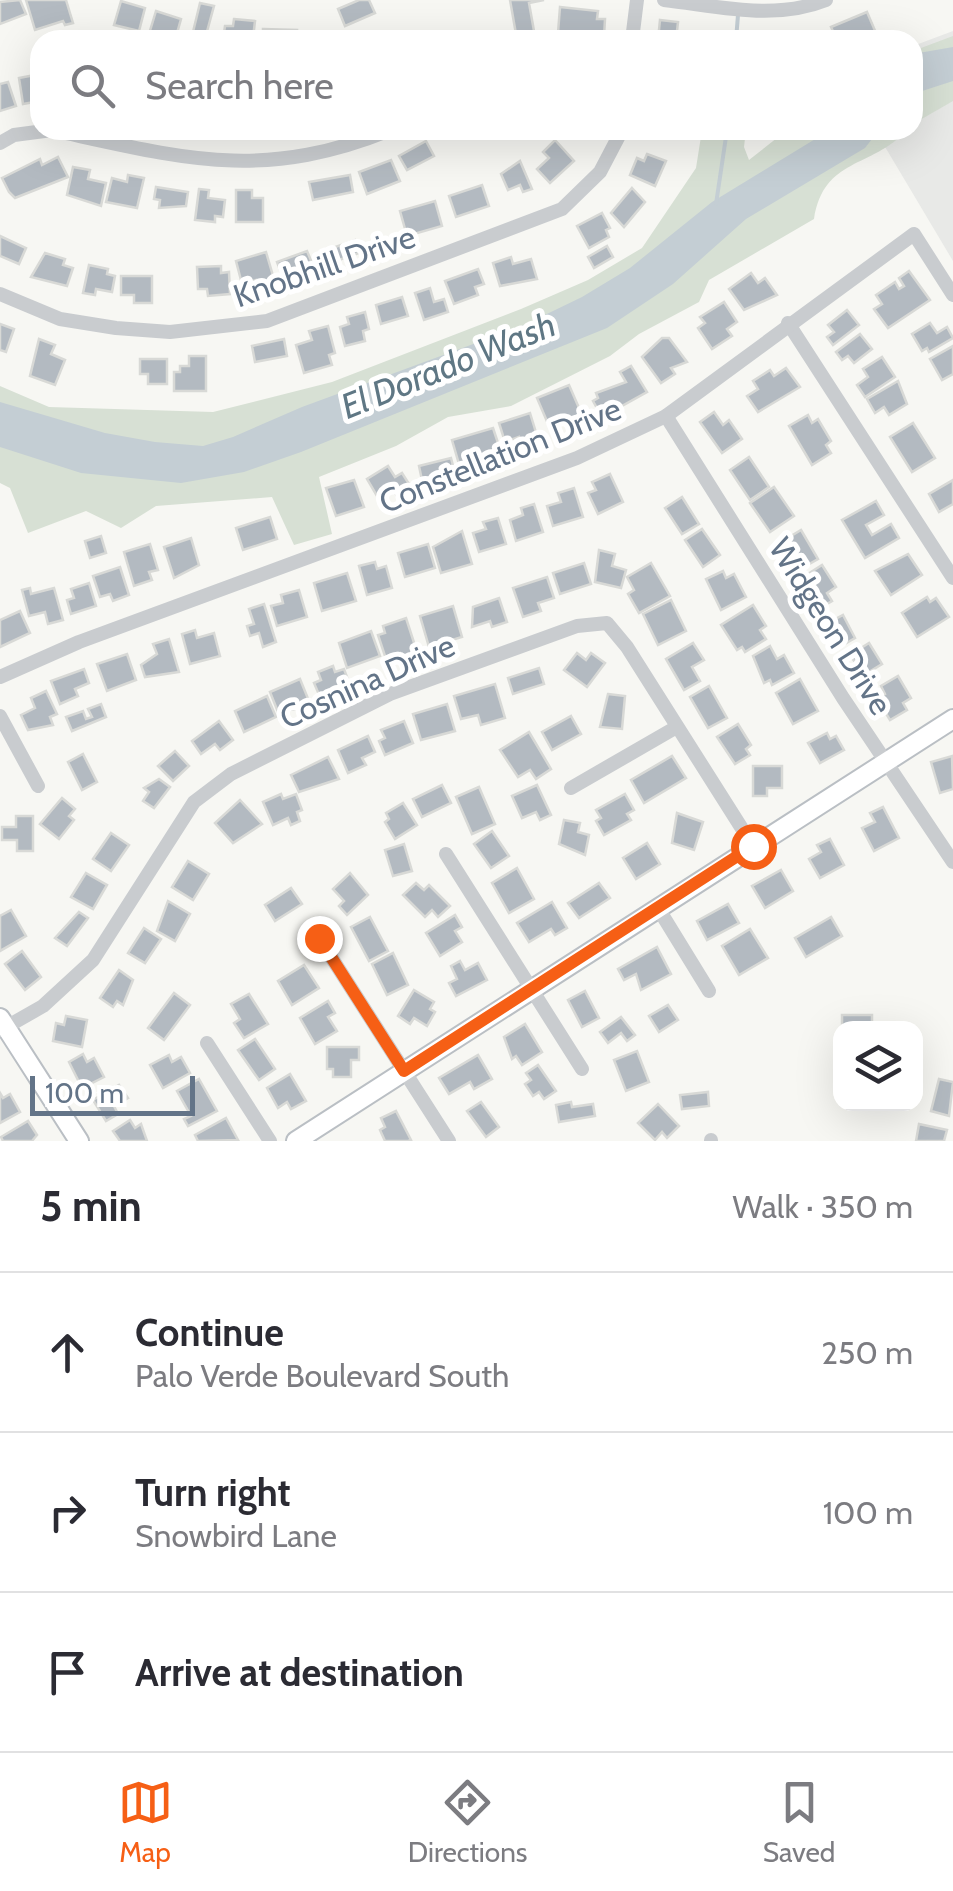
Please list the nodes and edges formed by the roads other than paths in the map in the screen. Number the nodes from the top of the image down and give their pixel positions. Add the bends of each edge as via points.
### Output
1 (637, 0) edge
2 (664, 0) edge
3 (826, 0) edge
4 (633, 30) edge
5 (30, 133) edge
6 (98, 140) edge
7 (358, 140) edge
8 (617, 140) edge
9 (0, 143) edge
10 (0, 294) edge
11 (953, 295) edge
12 (788, 323) junction
13 (666, 416) junction
14 (953, 578) edge
15 (0, 677) edge
16 (0, 716) edge
17 (953, 718) edge
18 (674, 728) junction
19 (885, 762) junction
20 (38, 786) dead end
21 (571, 788) dead end
22 (753, 846) junction
23 (446, 854) dead end
24 (953, 862) edge
25 (658, 908) junction
26 (319, 938) dead end
27 (532, 990) junction
28 (708, 991) dead end
29 (2, 1025) edge
30 (207, 1043) dead end
31 (582, 1070) dead end
32 (404, 1071) junction
33 (79, 1141) edge
34 (270, 1141) edge
35 (296, 1141) edge
36 (448, 1141) edge

1 - 4 street
2 - 3 street via 768,12
5 - 9 street
6 - 7 street via 238,164 298,159
8 - 10 street, Knobhill Drive via 600,172 562,209 268,320 170,332 116,328 60,319
11 - 12 street, Constellation Drive via 914,234
12 - 13 street, Constellation Drive
12 - 14 street
13 - 15 street, Constellation Drive via 577,458
13 - 19 street, Widgeon Drive
16 - 20 street
17 - 19 main road
18 - 21 street
18 - 22 street, Cosnina Drive
18 - 29 street, Cosnina Drive via 607,623 576,626 390,694 231,774 194,802 93,960 42,1006
19 - 22 main road
19 - 24 street, Widgeon Drive
22 - 25 main road
23 - 27 street
25 - 27 main road
25 - 28 street
26 - 32 street
27 - 31 street
27 - 32 main road
29 - 33 main road
30 - 34 street
32 - 35 main road
32 - 36 street

